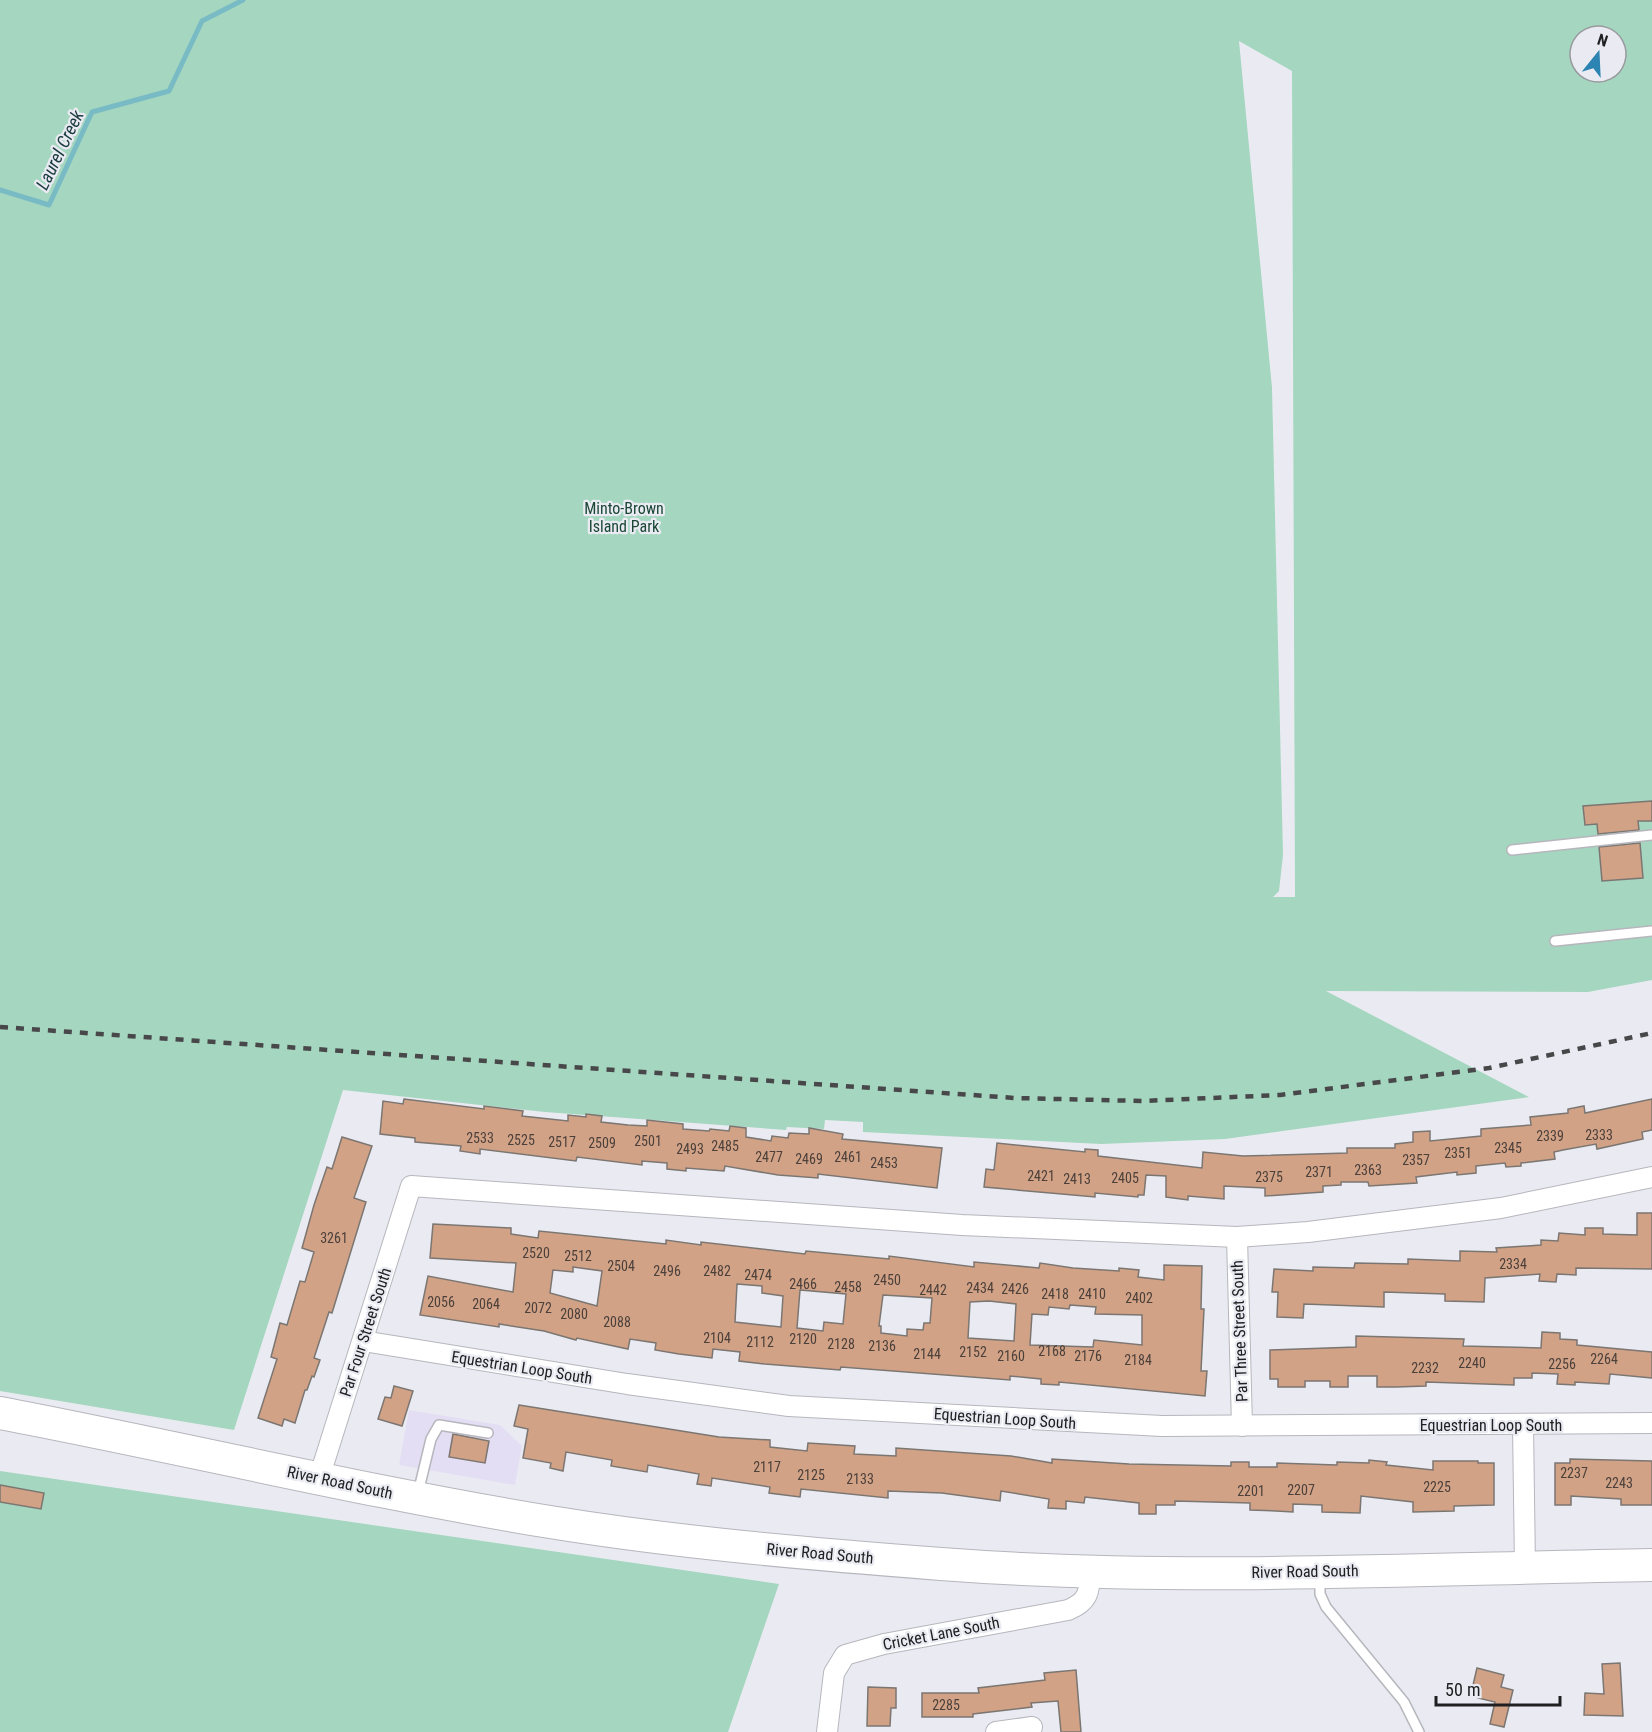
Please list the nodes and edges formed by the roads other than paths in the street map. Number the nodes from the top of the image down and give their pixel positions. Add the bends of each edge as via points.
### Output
1 (1652, 835) edge
2 (1512, 850) dead end
3 (1652, 931) edge
4 (1555, 941) dead end
5 (1652, 1177) edge
6 (1237, 1237) junction
7 (363, 1341) junction
8 (0, 1413) edge
9 (1652, 1423) edge
10 (1523, 1425) junction
11 (1242, 1426) junction
12 (488, 1433) dead end
13 (319, 1478) junction
14 (417, 1498) junction
15 (1652, 1565) edge
16 (1526, 1568) junction
17 (1320, 1570) junction
18 (1090, 1571) junction
19 (1032, 1727) dead end
20 (827, 1732) edge
21 (996, 1732) edge
22 (1419, 1732) edge

1 - 2 lane
3 - 4 lane
5 - 6 street via 1501,1208
6 - 7 street, Par Four Street South via 962,1225 411,1186
6 - 11 street, Par Three Street South
7 - 11 street, Equestrian Loop South via 638,1386 789,1406 1096,1424
7 - 13 street, Par Four Street South
8 - 13 main road, River Road South
9 - 10 street, Equestrian Loop South
10 - 11 street, Equestrian Loop South
10 - 16 street
12 - 14 lane via 439,1425 431,1439
13 - 14 main road, River Road South
14 - 18 main road, River Road South via 555,1523 782,1550 941,1564
15 - 16 main road, River Road South
16 - 17 main road, River Road South
17 - 18 main road, River Road South
17 - 22 lane via 1320,1594 1326,1607 1404,1702
18 - 20 street, Cricket Lane South via 1088,1598 1080,1606 845,1655 834,1672
19 - 21 street

